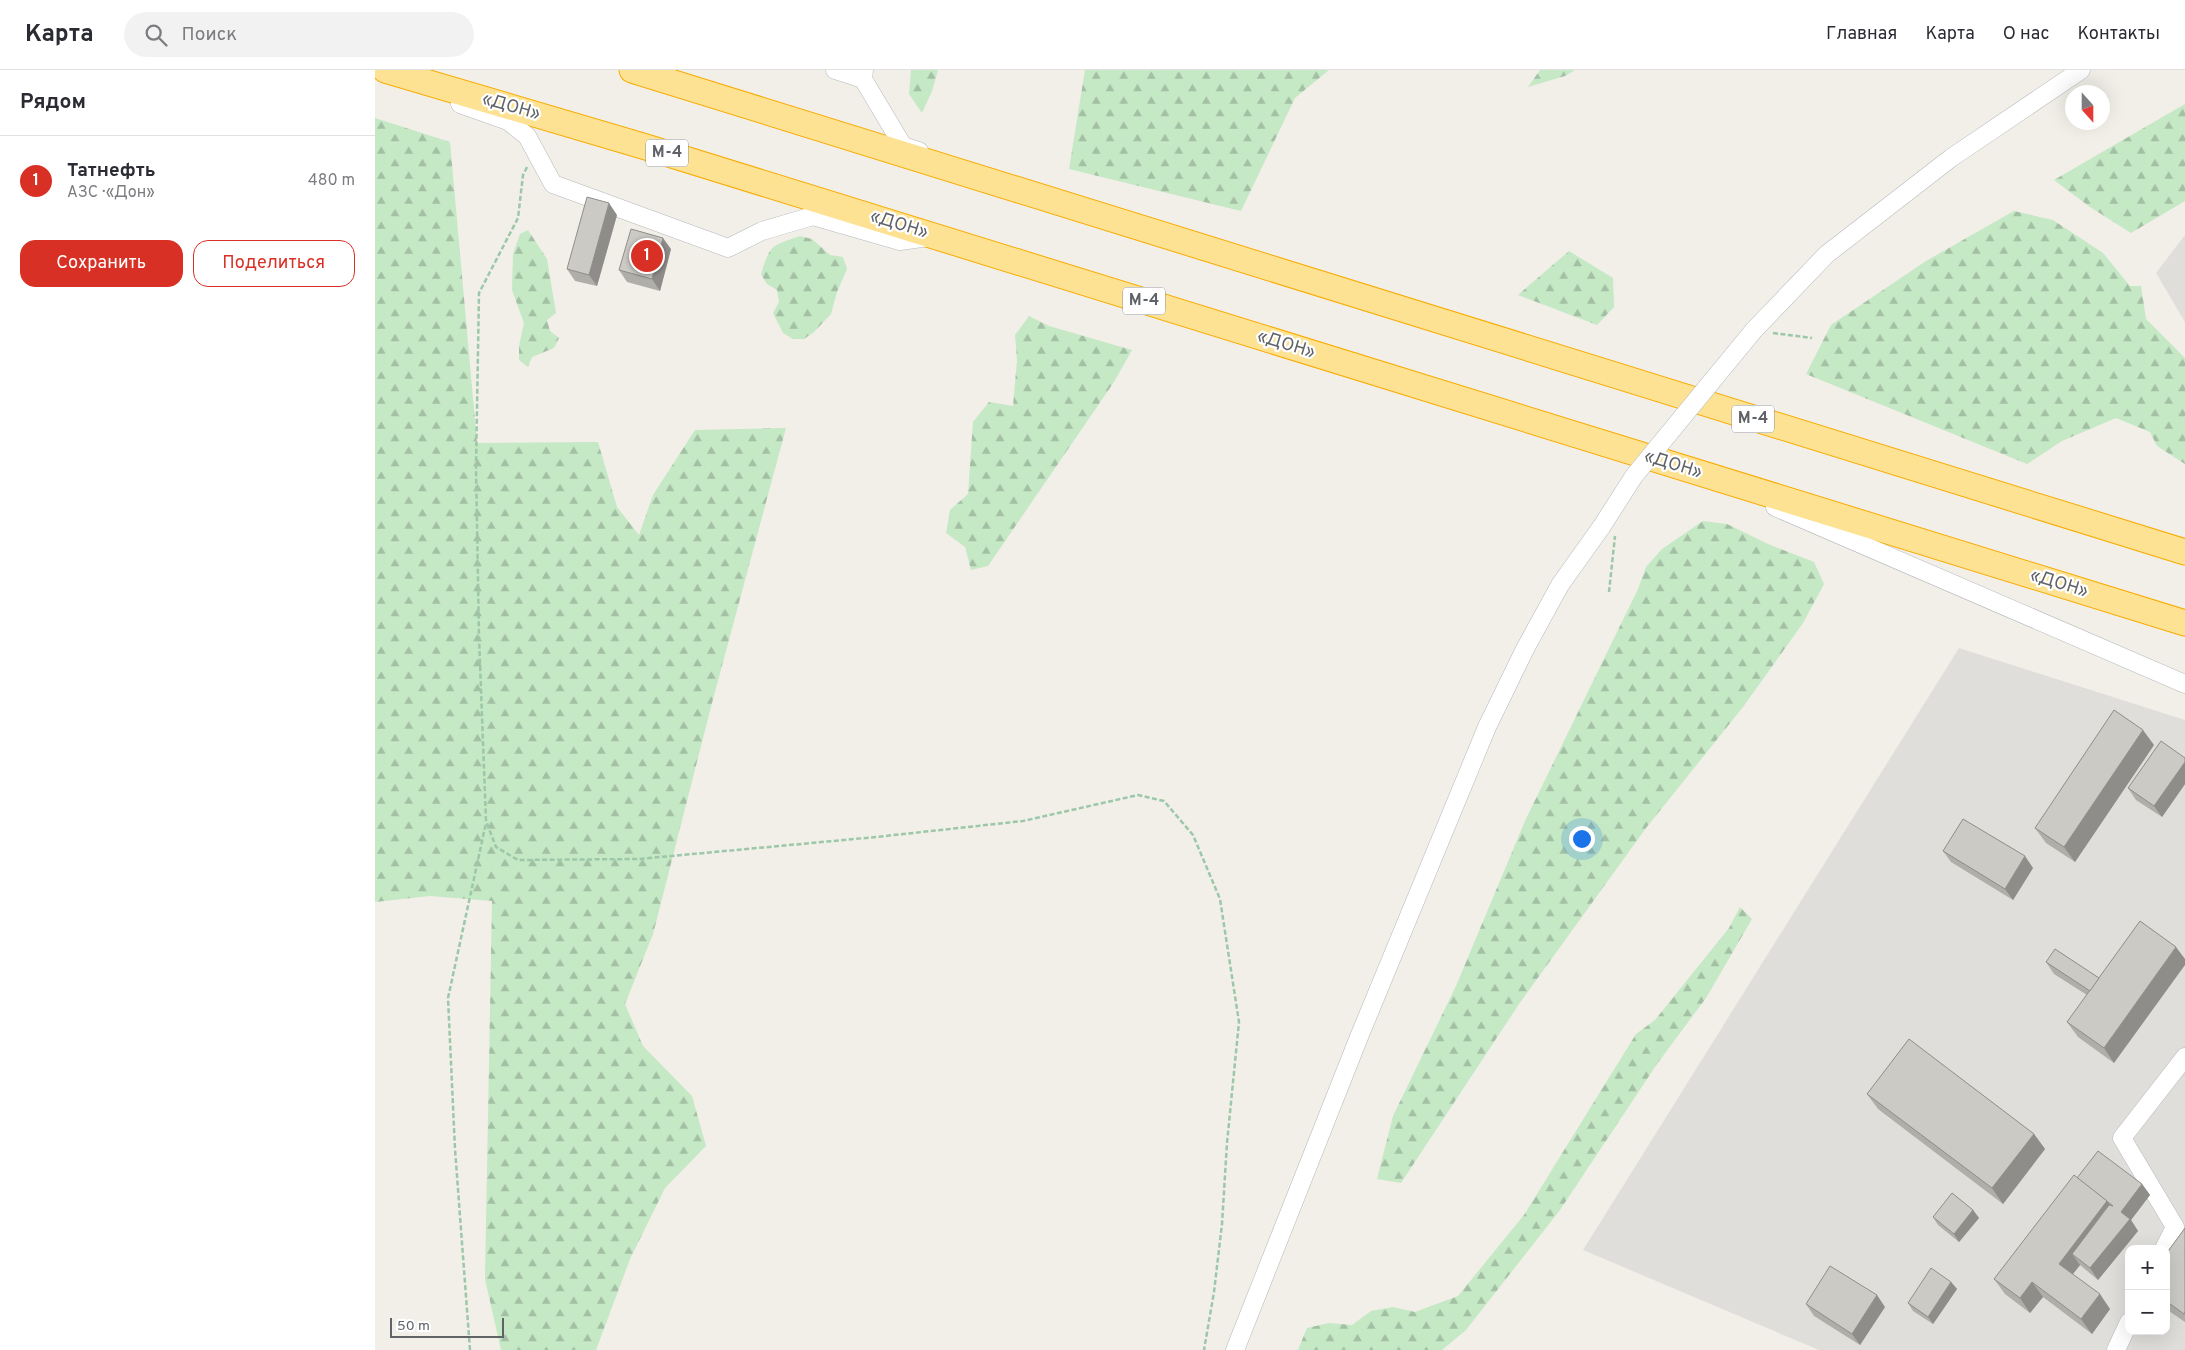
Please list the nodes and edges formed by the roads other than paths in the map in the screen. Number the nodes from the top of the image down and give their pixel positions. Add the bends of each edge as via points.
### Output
1 (632, 70) edge
2 (835, 70) edge
3 (2081, 70) edge
4 (392, 72) edge
5 (863, 75) edge
6 (1039, 198) junction
7 (935, 236) junction
8 (1692, 471) junction
9 (2185, 552) edge
10 (2185, 623) edge
11 (2185, 684) edge
12 (2185, 1057) edge
13 (2166, 1245) edge
14 (2125, 1331) edge
15 (1235, 1350) edge
16 (2116, 1350) edge

1 - 6 highway, М-4
2 - 5 street
3 - 15 street, bridge via 1951,158 1827,254 1754,330 1634,476 1560,585 1487,726
4 - 7 highway, «ДОН» / М-4
4 - 7 street via 441,98 509,121 527,136 553,184 728,248 762,231 813,216 900,241
5 - 6 street via 903,146 1019,183
6 - 9 highway, М-4
7 - 8 highway, «ДОН» / М-4
8 - 10 highway, «ДОН» / М-4
8 - 11 street
12 - 13 street via 2122,1138 2175,1227
14 - 16 street

